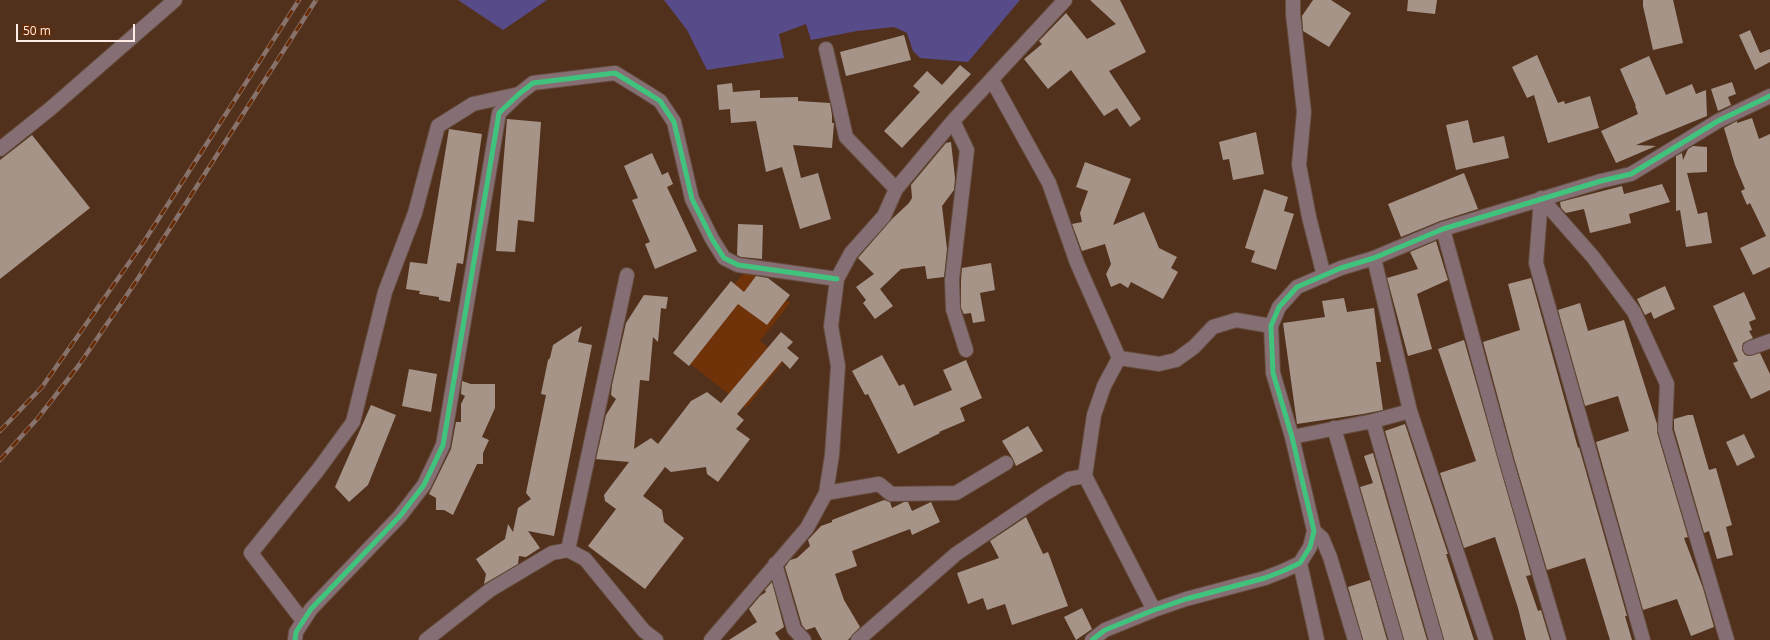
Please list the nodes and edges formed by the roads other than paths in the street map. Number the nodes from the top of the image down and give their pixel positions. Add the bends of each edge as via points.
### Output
1 (175, 0) edge
2 (1065, 0) edge
3 (1293, 0) edge
4 (826, 48) dead end
5 (992, 80) junction
6 (519, 94) junction
7 (1770, 96) edge
8 (953, 121) junction
9 (0, 149) edge
10 (896, 189) junction
11 (1540, 198) junction
12 (1443, 229) junction
13 (1374, 258) junction
14 (627, 275) dead end
15 (1324, 276) junction
16 (837, 279) junction
17 (1270, 326) junction
18 (1770, 341) edge
19 (1750, 348) dead end
20 (966, 350) dead end
21 (1119, 358) junction
22 (1410, 411) junction
23 (1373, 421) junction
24 (1334, 428) junction
25 (1292, 437) junction
26 (1006, 463) dead end
27 (1085, 476) junction
28 (826, 493) junction
29 (1314, 531) junction
30 (568, 550) junction
31 (1300, 563) junction
32 (775, 564) junction
33 (1154, 610) junction
34 (303, 621) junction
35 (795, 635) edge
36 (296, 640) edge
37 (426, 640) edge
38 (656, 640) edge
39 (711, 640) edge
40 (804, 640) edge
41 (858, 640) edge
42 (1092, 640) edge
43 (1317, 640) edge
44 (1355, 640) edge
45 (1396, 640) edge
46 (1436, 640) edge
47 (1486, 640) edge
48 (1559, 640) edge
49 (1643, 640) edge
50 (1727, 640) edge

1 - 9 street
2 - 5 street
3 - 15 street via 1304,112 1299,165
4 - 10 street via 846,137
5 - 8 street
5 - 21 street via 1049,183 1077,263
6 - 16 street via 533,83 615,73 660,101 674,122 692,199 724,258 738,265
6 - 34 street via 499,113 442,445 424,485 400,516 311,609
6 - 34 street via 473,104 438,126 415,212 385,292 353,422 252,553
7 - 11 street via 1718,121 1631,174
8 - 10 street
8 - 20 street via 967,150 952,280 953,309
10 - 16 street via 884,216 851,253
11 - 12 street
11 - 49 street via 1536,263
11 - 50 street via 1593,257 1634,312 1667,384 1665,430
12 - 13 street
12 - 48 street via 1506,460
13 - 15 street
13 - 22 street
14 - 30 street
15 - 17 street via 1297,287 1279,307
16 - 28 street via 831,326 838,366 832,455
17 - 21 street via 1236,320 1213,327 1182,356 1159,364
17 - 25 street via 1273,373
18 - 19 street
21 - 27 street via 1104,386 1094,415
22 - 23 street
22 - 47 street
23 - 24 street
23 - 46 street
24 - 25 street
24 - 45 street
25 - 29 street
26 - 28 street via 956,493 891,494 879,484
27 - 33 street
27 - 41 street via 1069,479 1042,495 956,554
28 - 32 street via 807,528
29 - 31 street via 1310,547
29 - 44 street via 1322,538 1330,557
30 - 37 street via 552,553 490,590
30 - 38 street via 585,559 644,631
31 - 33 street via 1265,578
31 - 43 street
32 - 35 street
32 - 39 street
33 - 42 street via 1105,630
34 - 36 street via 296,632
35 - 40 street

